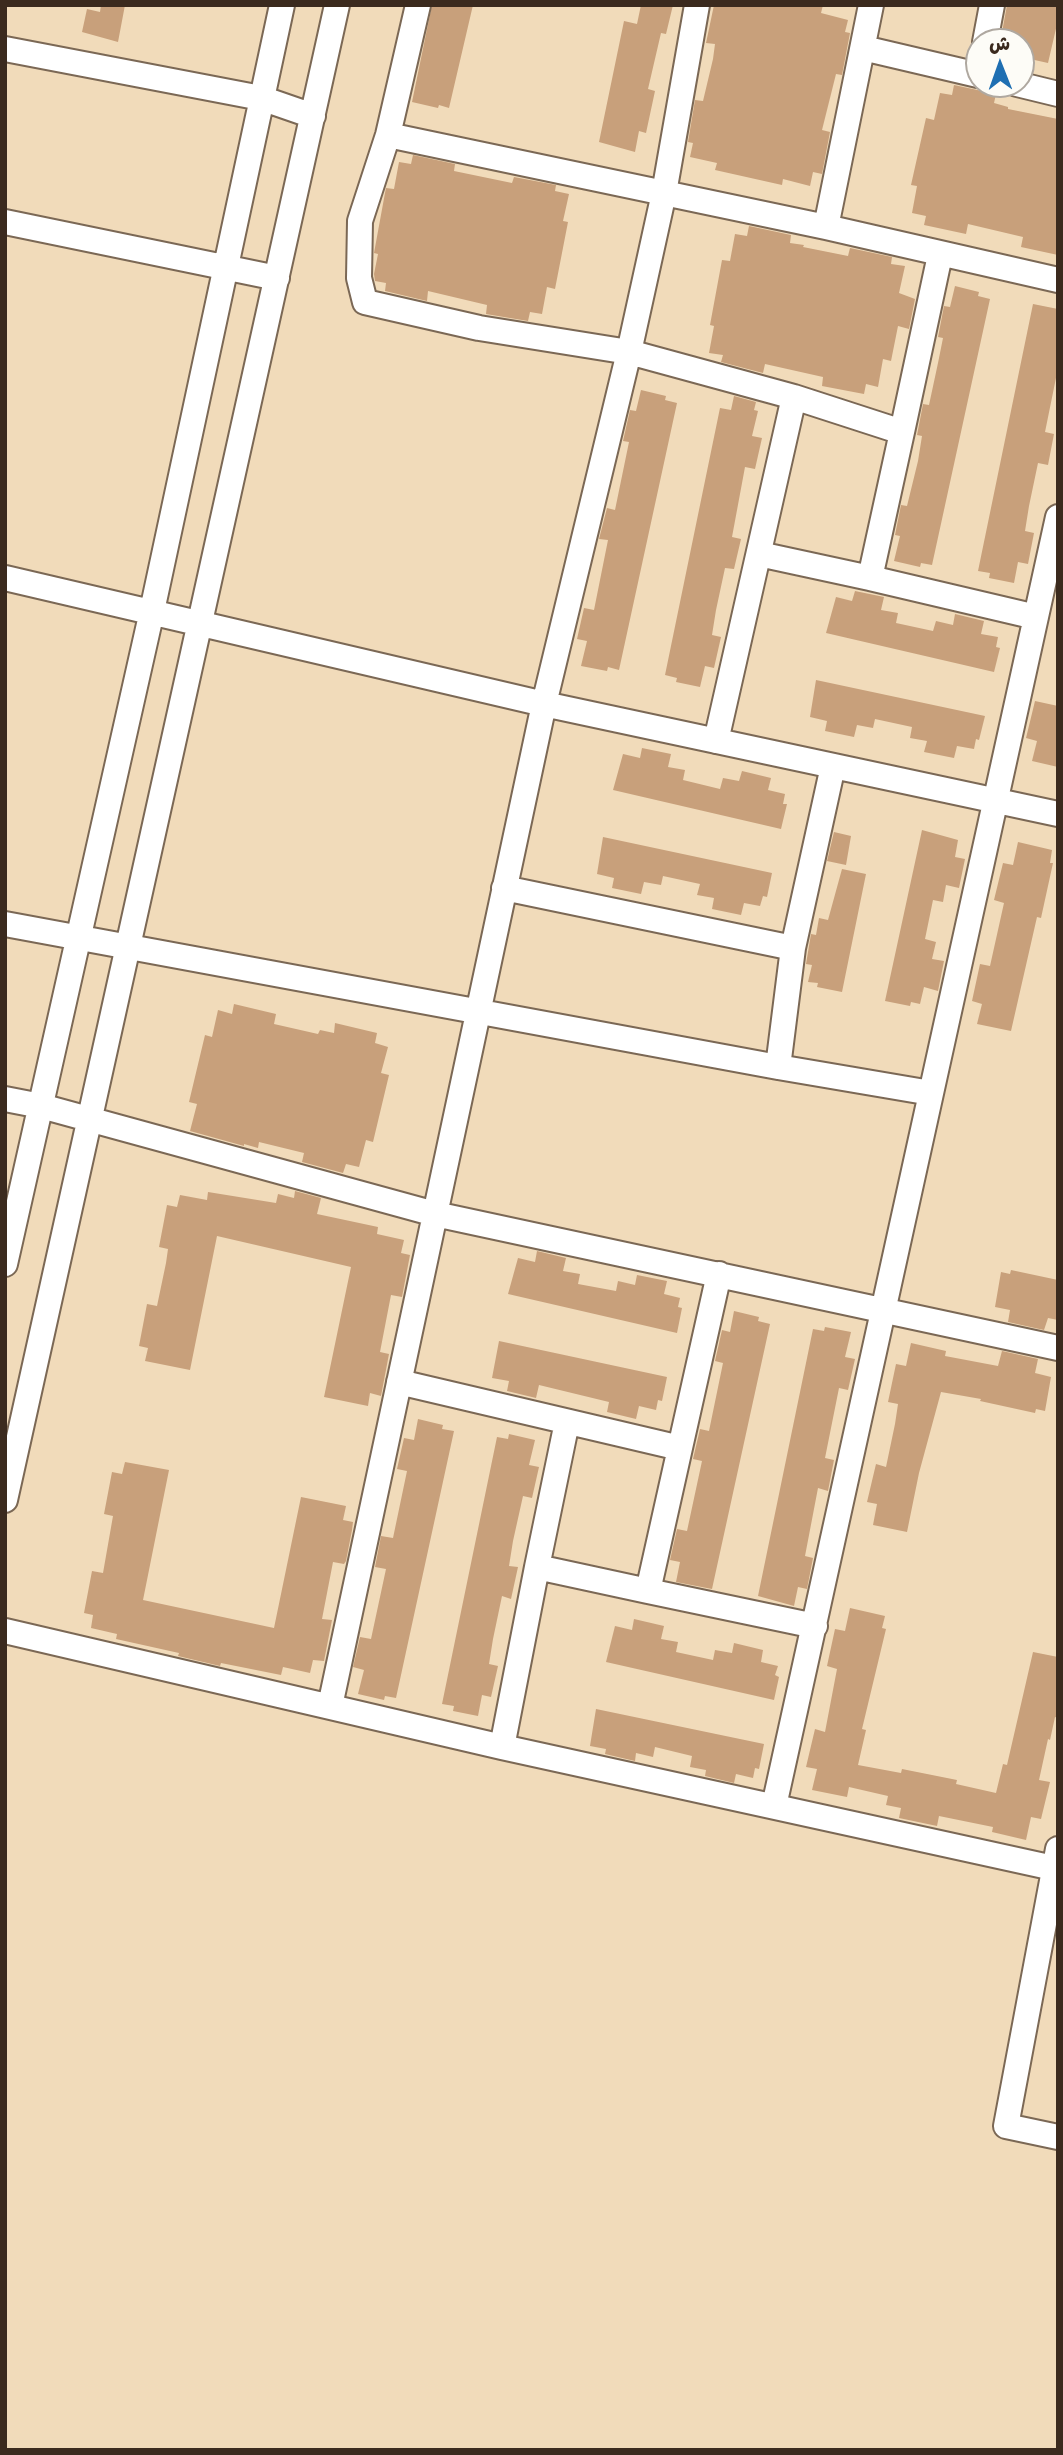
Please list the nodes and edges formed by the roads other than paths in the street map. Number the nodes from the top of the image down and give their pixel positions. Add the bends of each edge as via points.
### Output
1 (282, 5) edge
2 (337, 5) edge
3 (418, 5) edge
4 (698, 5) edge
5 (872, 5) edge
6 (992, 5) edge
7 (988, 28) edge
8 (863, 48) junction
9 (5, 49) edge
10 (965, 70) edge
11 (1035, 88) edge
12 (1058, 94) edge
13 (261, 98) junction
14 (313, 116) junction
15 (388, 135) junction
16 (664, 193) junction
17 (5, 222) edge
18 (826, 227) junction
19 (940, 255) junction
20 (225, 269) junction
21 (276, 278) junction
22 (1058, 280) edge
23 (629, 352) junction
24 (794, 397) junction
25 (902, 432) junction
26 (1058, 517) edge
27 (759, 554) junction
28 (5, 578) edge
29 (870, 578) junction
30 (152, 611) junction
31 (1036, 617) junction
32 (200, 623) junction
33 (544, 704) junction
34 (716, 741) junction
35 (833, 766) junction
36 (995, 800) junction
37 (1058, 814) edge
38 (504, 888) junction
39 (5, 924) edge
40 (79, 938) junction
41 (128, 947) junction
42 (793, 948) junction
43 (477, 1013) junction
44 (778, 1067) junction
45 (932, 1093) junction
46 (5, 1099) edge
47 (41, 1106) junction
48 (90, 1119) junction
49 (435, 1214) junction
50 (5, 1265) edge
51 (719, 1274) junction
52 (884, 1309) junction
53 (1058, 1348) edge
54 (399, 1382) junction
55 (567, 1422) junction
56 (680, 1448) junction
57 (5, 1500) edge
58 (537, 1567) junction
59 (648, 1591) junction
60 (815, 1626) junction
61 (5, 1630) edge
62 (330, 1706) junction
63 (502, 1746) junction
64 (774, 1806) junction
65 (1056, 1862) edge
66 (1058, 2137) edge

1 - 13 street
2 - 14 street
3 - 15 street
4 - 16 street
5 - 8 street
6 - 7 street
8 - 10 street
8 - 18 street
9 - 13 street
11 - 12 street
13 - 14 street
13 - 20 street
14 - 21 street
15 - 16 street
15 - 23 street via 360,221 359,278 365,302 479,328
16 - 18 street
16 - 23 street
17 - 20 street
18 - 19 street
19 - 22 street
19 - 25 street
20 - 21 street
20 - 30 street
21 - 32 street
23 - 24 street
23 - 33 street
24 - 25 street
24 - 27 street
25 - 29 street
26 - 31 street
27 - 29 street
27 - 34 street
28 - 30 street
29 - 31 street
30 - 32 street
30 - 40 street
31 - 36 street
32 - 33 street
32 - 41 street
33 - 34 street
33 - 38 street
34 - 35 street
35 - 36 street
35 - 42 street
36 - 37 street
36 - 45 street
38 - 42 street
38 - 43 street
39 - 40 street
40 - 41 street
40 - 47 street
41 - 43 street
41 - 48 street
42 - 44 street
43 - 44 street
43 - 49 street
44 - 45 street
45 - 52 street
46 - 47 street
47 - 48 street
47 - 50 street
48 - 49 street
48 - 57 street
49 - 51 street
49 - 54 street
51 - 52 street
51 - 56 street
52 - 53 street
52 - 60 street
54 - 55 street
54 - 62 street
55 - 56 street
55 - 58 street
56 - 59 street
58 - 59 street
58 - 63 street
59 - 60 street
60 - 64 street
61 - 62 street
62 - 63 street
63 - 64 street
64 - 65 street
65 - 66 street via 1006,2126

